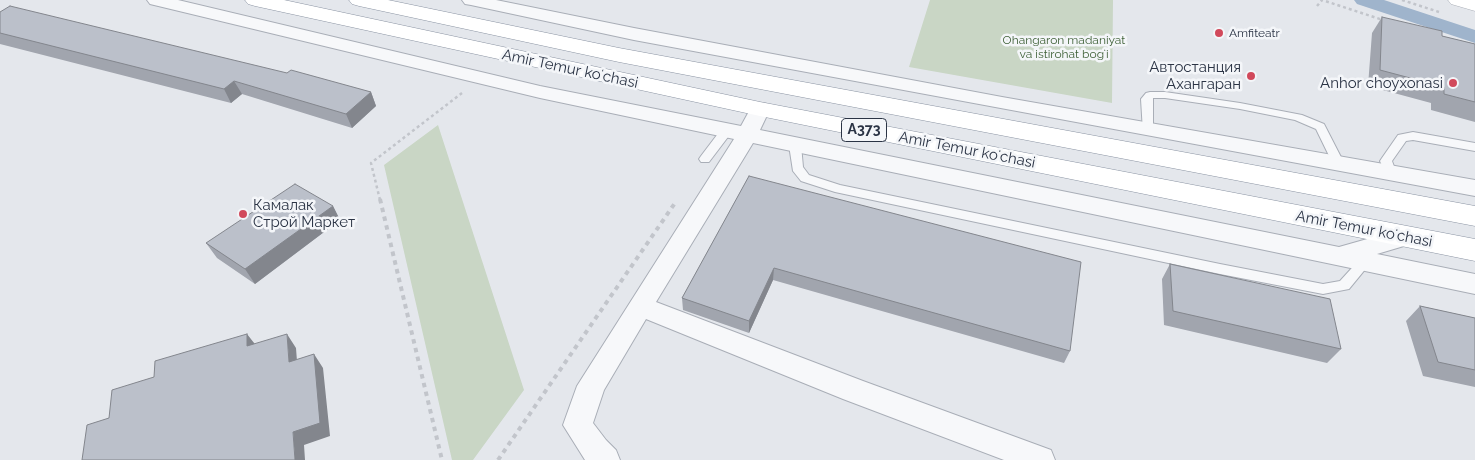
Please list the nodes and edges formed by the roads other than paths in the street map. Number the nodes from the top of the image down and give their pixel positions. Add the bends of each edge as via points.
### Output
1 (156, 0) edge
2 (255, 0) edge
3 (359, 0) edge
4 (471, 0) edge
5 (1458, 0) edge
6 (1475, 5) edge
7 (760, 109) junction
8 (1147, 129) junction
9 (737, 133) junction
10 (795, 145) junction
11 (1475, 147) edge
12 (705, 159) dead end
13 (1338, 163) junction
14 (1390, 172) junction
15 (1475, 188) edge
16 (1475, 216) edge
17 (1406, 237) junction
18 (1475, 250) edge
19 (1339, 256) junction
20 (1366, 261) junction
21 (1475, 284) edge
22 (640, 306) junction
23 (605, 460) edge
24 (1040, 460) edge

1 - 9 street via 481,79
2 - 7 main road, Amir Temur koʻchasi / A373
3 - 16 main road, Amir Temur koʻchasi / A373 via 619,55
4 - 8 street via 644,36
5 - 6 main road
7 - 9 street
7 - 17 main road, Amir Temur koʻchasi / A373
8 - 13 street
8 - 13 lane via 1146,99 1150,95 1240,106 1298,117 1320,127
9 - 10 street
9 - 12 lane
9 - 22 street
10 - 19 street
10 - 20 lane via 797,168 805,178 839,189 1220,269 1323,289 1344,285
11 - 14 lane via 1413,136 1402,138 1386,161
13 - 14 street
14 - 15 street
17 - 18 main road, Amir Temur koʻchasi / A373
17 - 19 street
19 - 20 street
20 - 21 street
22 - 23 street via 592,386 578,425
22 - 24 street

